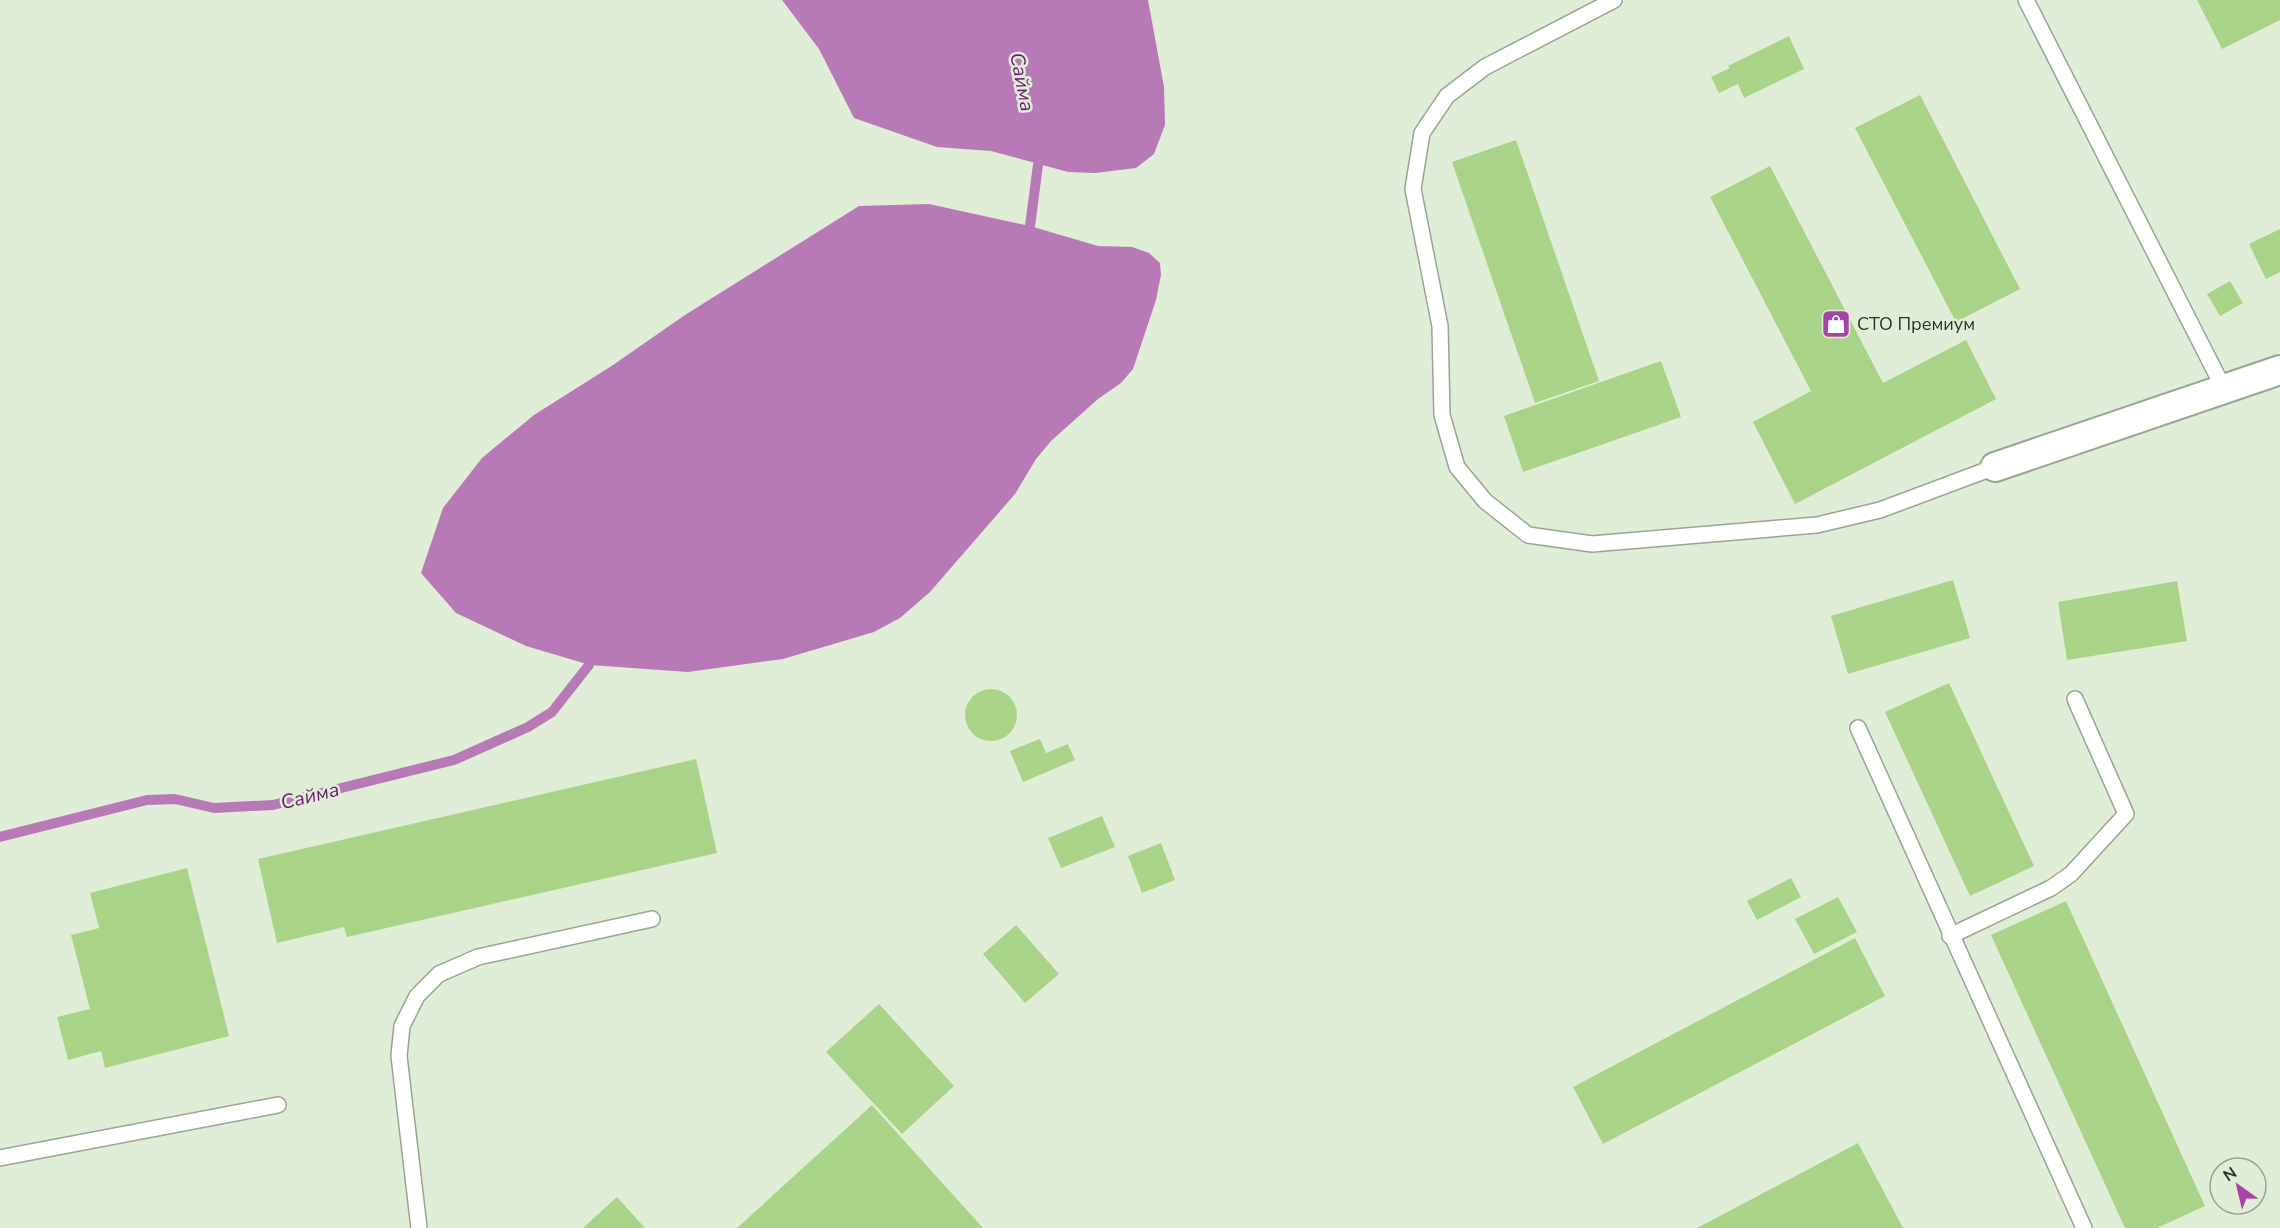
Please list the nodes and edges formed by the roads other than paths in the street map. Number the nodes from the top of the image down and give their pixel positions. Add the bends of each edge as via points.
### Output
1 (1614, 0) edge
2 (2026, 0) edge
3 (2280, 370) edge
4 (2224, 388) junction
5 (1995, 466) joint
6 (2075, 699) dead end
7 (1858, 728) dead end
8 (652, 919) dead end
9 (1950, 936) junction
10 (278, 1105) dead end
11 (0, 1158) edge
12 (419, 1228) edge
13 (2084, 1228) edge

1 - 5 lane via 1485,67 1447,96 1422,133 1413,189 1440,326 1442,415 1457,467 1485,501 1528,535 1592,544 1817,525 1880,510
2 - 4 lane
3 - 4 street
4 - 5 street
6 - 9 lane via 2127,814 2071,874
7 - 9 lane
8 - 12 lane via 478,957 439,974 417,996 402,1026 399,1056
9 - 13 lane
10 - 11 lane

